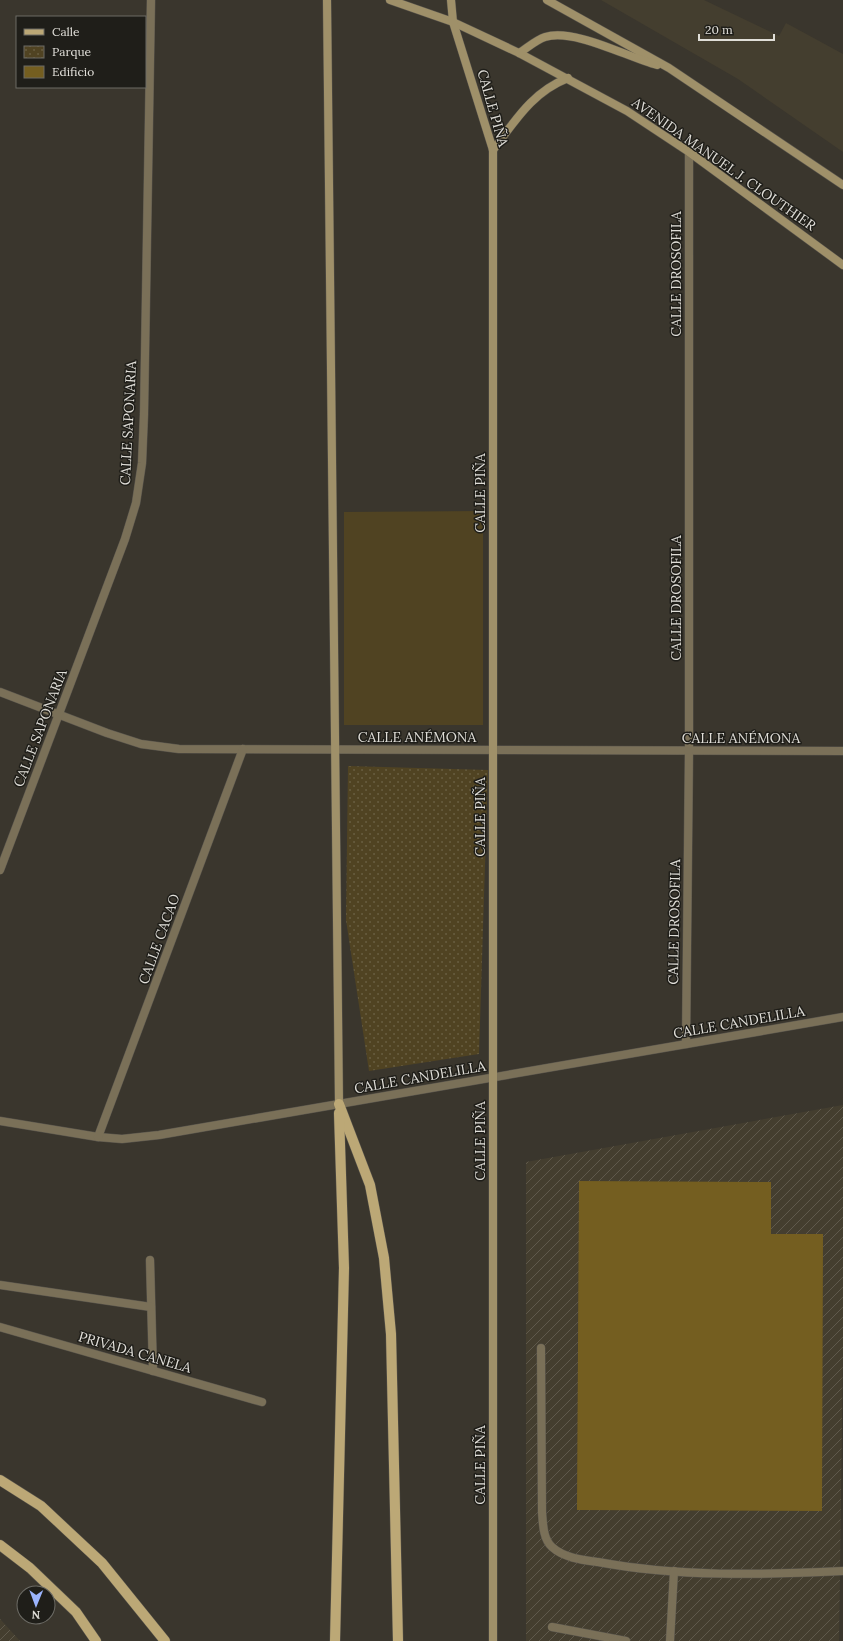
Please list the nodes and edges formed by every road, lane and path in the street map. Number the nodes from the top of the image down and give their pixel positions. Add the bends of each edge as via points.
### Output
1 (151, 0) edge
2 (327, 0) edge
3 (390, 0) edge
4 (451, 0) edge
5 (547, 0) edge
6 (453, 22) junction
7 (519, 53) junction
8 (669, 68) junction
9 (568, 78) junction
10 (493, 150) junction
11 (689, 152) junction
12 (843, 185) edge
13 (843, 264) edge
14 (0, 692) edge
15 (59, 714) junction
16 (243, 749) junction
17 (335, 749) junction
18 (493, 750) junction
19 (689, 751) junction
20 (843, 751) edge
21 (0, 870) edge
22 (843, 1017) edge
23 (686, 1044) junction
24 (493, 1077) junction
25 (339, 1104) junction
26 (0, 1121) edge
27 (98, 1137) junction
28 (150, 1260) dead end
29 (0, 1285) edge
30 (151, 1306) junction
31 (0, 1327) edge
32 (541, 1348) dead end
33 (153, 1371) junction
34 (262, 1402) dead end
35 (0, 1480) edge
36 (0, 1545) edge
37 (674, 1571) junction
38 (843, 1571) edge
39 (552, 1627) dead end
40 (96, 1641) edge
41 (165, 1641) edge
42 (335, 1641) edge
43 (398, 1641) edge
44 (493, 1641) edge
45 (626, 1641) edge
46 (670, 1641) edge

1 - 15 street, CALLE SAPONARIA via 142,463 136,503 125,539
2 - 17 main road
3 - 6 main road, AVENIDA MANUEL J. CLOUTHIER
4 - 6 main road, CALLE PIÑA
5 - 8 main road
6 - 7 main road, AVENIDA MANUEL J. CLOUTHIER
6 - 10 main road, CALLE PIÑA
7 - 8 main road via 544,37 561,34 585,39 638,60
7 - 9 main road, AVENIDA MANUEL J. CLOUTHIER
8 - 12 main road
9 - 10 main road via 535,97
9 - 11 main road, AVENIDA MANUEL J. CLOUTHIER via 627,111
10 - 18 main road, CALLE PIÑA
11 - 13 main road, AVENIDA MANUEL J. CLOUTHIER
11 - 19 street, CALLE DROSOFILA
14 - 15 street, CALLE ANÉMONA
15 - 16 street, CALLE ANÉMONA via 141,744 179,749
15 - 21 street, CALLE SAPONARIA
16 - 17 street, CALLE ANÉMONA
16 - 27 street, CALLE CACAO
17 - 18 street, CALLE ANÉMONA
17 - 25 main road
18 - 19 street, CALLE ANÉMONA
18 - 24 main road, CALLE PIÑA
19 - 20 street, CALLE ANÉMONA
19 - 23 street, CALLE DROSOFILA
22 - 23 street, CALLE CANDELILLA
23 - 24 street, CALLE CANDELILLA
24 - 25 street, CALLE CANDELILLA
24 - 44 main road, CALLE PIÑA
25 - 27 street, CALLE CANDELILLA via 159,1135 122,1139
25 - 42 main road via 344,1268
25 - 43 main road via 370,1186 384,1258 391,1334
26 - 27 street, CALLE CANDELILLA
28 - 30 street
29 - 30 street
30 - 33 street
31 - 33 street, PRIVADA CANELA
32 - 37 street via 544,1533 552,1546 573,1558 624,1567
33 - 34 street, PRIVADA CANELA
35 - 41 main road via 41,1506 102,1563
36 - 40 main road via 30,1568 76,1612
37 - 38 street via 760,1574
37 - 46 street
39 - 45 street

